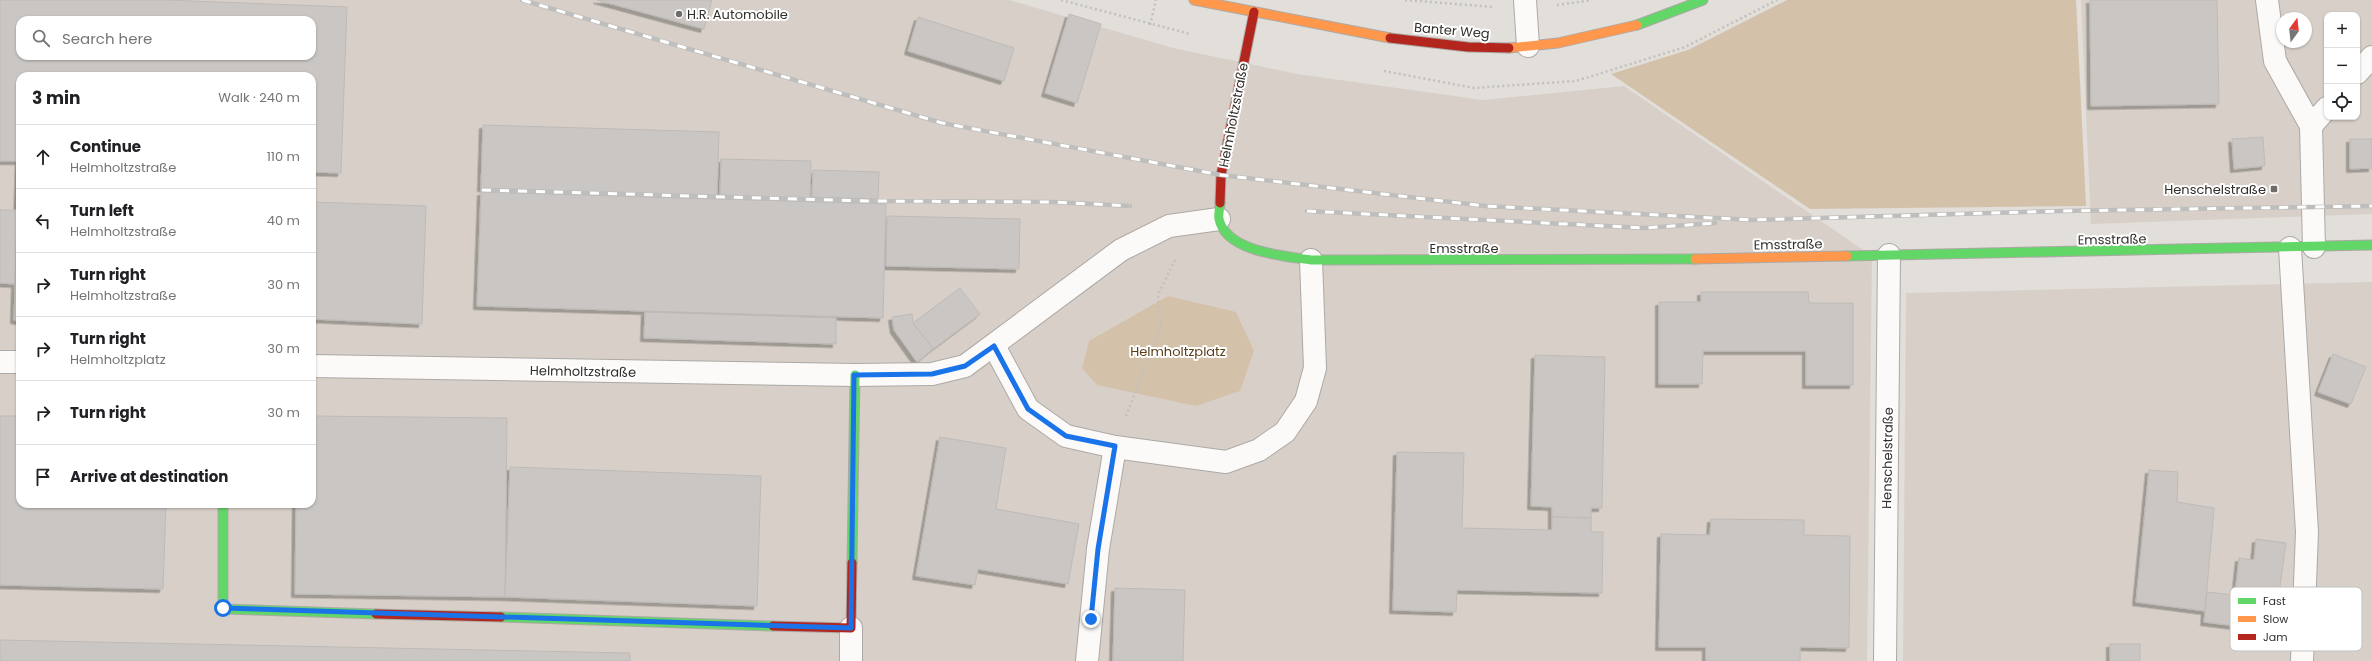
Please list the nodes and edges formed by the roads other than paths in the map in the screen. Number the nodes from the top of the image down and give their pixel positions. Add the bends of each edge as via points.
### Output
1 (1194, 0) edge
2 (1525, 0) edge
3 (1703, 0) edge
4 (2266, 0) edge
5 (1254, 12) junction
6 (1528, 46) junction
7 (2372, 56) edge
8 (2360, 70) edge
9 (2324, 111) edge
10 (2311, 126) junction
11 (1218, 219) junction
12 (2372, 245) edge
13 (2314, 247) junction
14 (2290, 248) junction
15 (1889, 256) junction
16 (1311, 260) junction
17 (994, 346) junction
18 (0, 362) edge
19 (16, 362) edge
20 (316, 366) edge
21 (854, 375) junction
22 (1115, 446) junction
23 (223, 508) edge
24 (2305, 587) edge
25 (851, 628) junction
26 (2302, 651) edge
27 (851, 661) edge
28 (1087, 661) edge
29 (1885, 661) edge
30 (2302, 661) edge

1 - 5 street, Banter Weg
2 - 6 street
3 - 6 street, Banter Weg via 1679,11 1600,37
4 - 10 street via 2276,61
5 - 6 street, Banter Weg via 1375,35 1469,47
5 - 11 street, Helmholtzstraße via 1221,175
7 - 8 street
9 - 10 street
10 - 13 street
11 - 16 street, Emsstraße via 1225,231 1241,244 1258,252
11 - 17 street via 1169,226 1121,250
12 - 13 street, Emsstraße
13 - 14 street, Emsstraße
14 - 15 street, Emsstraße
14 - 24 street via 2307,532
15 - 16 street, Emsstraße via 1635,260
15 - 29 street, Henschelstraße
16 - 22 street via 1315,368 1306,401 1285,432 1259,450 1226,462
17 - 21 street, Helmholtzstraße via 965,366 932,374
17 - 22 street via 1028,409 1066,436
18 - 19 street
20 - 21 street, Helmholtzstraße
21 - 25 street
22 - 28 street via 1098,549
23 - 25 street via 223,608
25 - 27 street
26 - 30 street

